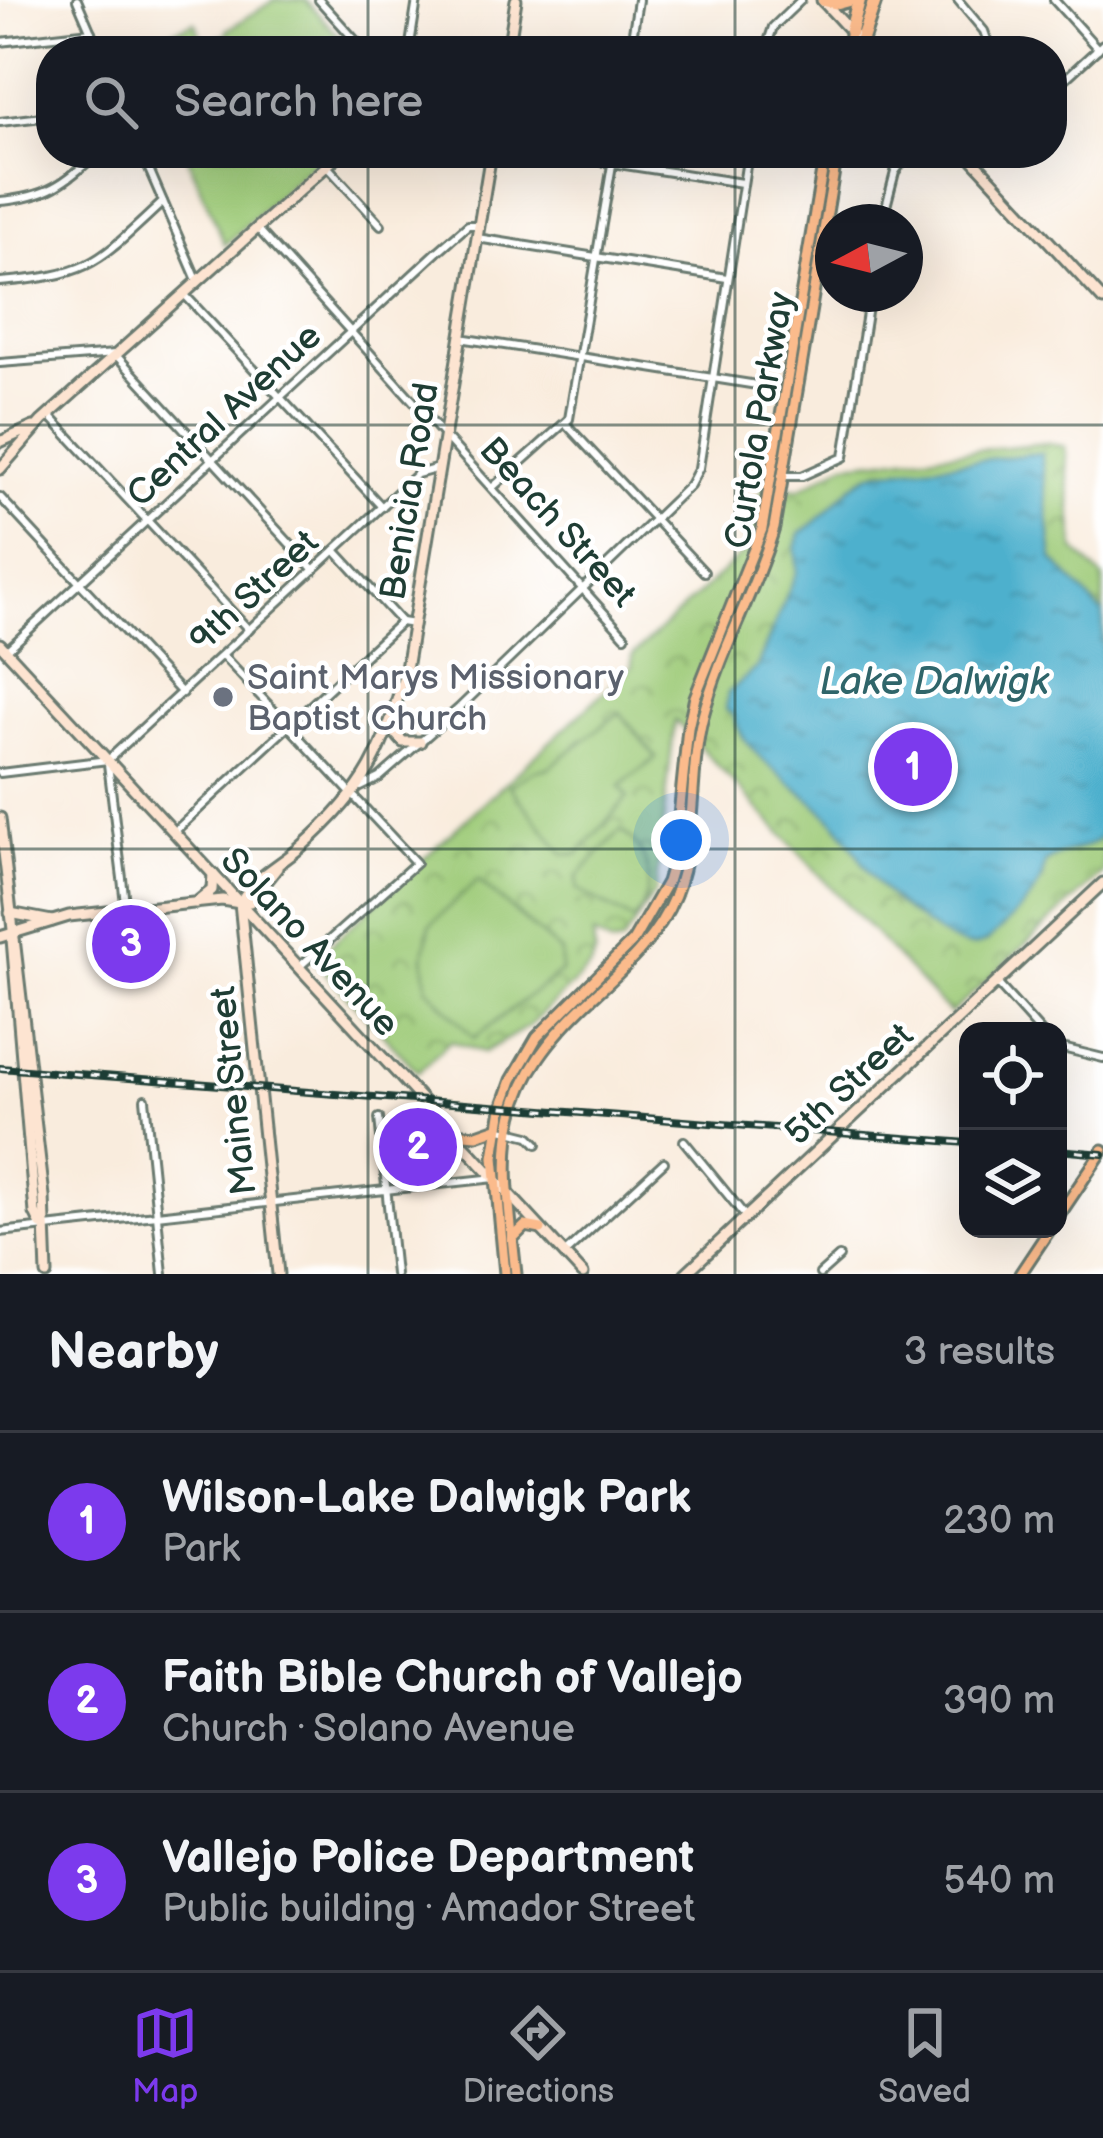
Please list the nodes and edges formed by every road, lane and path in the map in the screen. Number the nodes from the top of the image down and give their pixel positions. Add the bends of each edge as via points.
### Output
1 (77, 0) edge
2 (319, 0) edge
3 (417, 0) edge
4 (516, 0) edge
5 (638, 0) edge
6 (801, 0) edge
7 (823, 0) edge
8 (849, 0) edge
9 (859, 0) edge
10 (875, 0) edge
11 (958, 0) edge
12 (1059, 2) edge
13 (91, 32) junction
14 (55, 36) edge
15 (93, 36) edge
16 (351, 36) edge
17 (411, 36) edge
18 (510, 36) edge
19 (632, 36) edge
20 (769, 36) edge
21 (853, 36) edge
22 (860, 36) edge
23 (863, 36) edge
24 (986, 36) edge
25 (36, 38) edge
26 (0, 42) edge
27 (1100, 47) edge
28 (1067, 77) edge
29 (36, 118) edge
30 (0, 122) edge
31 (80, 168) edge
32 (148, 168) edge
33 (325, 168) edge
34 (329, 168) edge
35 (488, 168) edge
36 (611, 168) edge
37 (644, 168) edge
38 (745, 168) edge
39 (822, 168) edge
40 (834, 168) edge
41 (900, 168) edge
42 (986, 168) edge
43 (742, 183) junction
44 (0, 202) edge
45 (163, 202) junction
46 (886, 204) edge
47 (381, 225) dead end
48 (479, 225) junction
49 (258, 229) junction
50 (477, 238) junction
51 (596, 258) junction
52 (727, 278) junction
53 (196, 280) junction
54 (0, 282) edge
55 (183, 293) junction
56 (1103, 300) edge
57 (867, 312) edge
58 (351, 332) junction
59 (460, 338) junction
60 (116, 354) junction
61 (579, 357) junction
62 (0, 363) edge
63 (711, 378) junction
64 (776, 388) dead end
65 (280, 398) junction
66 (45, 418) junction
67 (566, 424) junction
68 (446, 435) junction
69 (0, 443) edge
70 (774, 454) junction
71 (9, 460) junction
72 (214, 460) junction
73 (439, 467) junction
74 (0, 469) edge
75 (781, 476) junction
76 (493, 487) junction
77 (0, 497) edge
78 (382, 507) junction
79 (657, 518) junction
80 (148, 521) junction
81 (334, 550) junction
82 (314, 570) junction
83 (704, 572) dead end
84 (80, 583) junction
85 (581, 587) junction
86 (401, 622) junction
87 (413, 625) junction
88 (249, 630) junction
89 (626, 636) dead end
90 (5, 654) edge
91 (223, 655) junction
92 (182, 693) junction
93 (390, 727) junction
94 (290, 728) junction
95 (420, 742) junction
96 (108, 760) junction
97 (0, 772) edge
98 (357, 791) junction
99 (0, 818) edge
100 (174, 832) junction
101 (2, 856) edge
102 (213, 874) junction
103 (1103, 883) edge
104 (240, 903) junction
105 (194, 905) junction
106 (126, 911) junction
107 (10, 913) junction
108 (52, 921) junction
109 (13, 933) junction
110 (0, 937) edge
111 (274, 940) junction
112 (246, 959) junction
113 (299, 968) junction
114 (996, 982) junction
115 (1032, 1022) edge
116 (1067, 1049) edge
117 (1103, 1058) edge
118 (145, 1099) dead end
119 (379, 1118) dead end
120 (502, 1129) junction
121 (452, 1133) junction
122 (684, 1141) dead end
123 (537, 1144) dead end
124 (1103, 1150) edge
125 (664, 1162) dead end
126 (494, 1178) junction
127 (387, 1191) junction
128 (506, 1192) junction
129 (271, 1204) junction
130 (1067, 1204) edge
131 (157, 1216) junction
132 (746, 1217) junction
133 (43, 1228) junction
134 (541, 1229) junction
135 (0, 1232) edge
136 (1044, 1238) edge
137 (512, 1239) junction
138 (564, 1253) junction
139 (839, 1257) dead end
140 (47, 1274) edge
141 (163, 1274) edge
142 (278, 1274) edge
143 (395, 1274) edge
144 (505, 1274) edge
145 (516, 1274) edge
146 (583, 1274) edge
147 (685, 1274) edge
148 (820, 1274) edge
149 (1020, 1274) edge

1 - 13 street
2 - 16 street
3 - 17 street
4 - 18 main road
5 - 19 street
6 - 20 street
7 - 8 highway
7 - 21 main road
9 - 22 highway
10 - 23 highway
11 - 24 street
12 - 27 street
13 - 14 street
13 - 15 street
25 - 26 street
27 - 28 street
29 - 30 street
31 - 44 street via 53,190
32 - 45 street
33 - 49 main road
34 - 47 street
35 - 48 main road, Benicia Road
36 - 51 street
37 - 43 street
38 - 43 street
39 - 70 main road, Curtola Parkway
40 - 75 main road, Curtola Parkway
41 - 46 street
42 - 56 main road
43 - 52 street
45 - 53 street
45 - 54 street via 86,268
48 - 50 main road, Benicia Road
48 - 58 street, Central Avenue via 468,224
49 - 53 main road
49 - 58 street, Beach Street
50 - 51 street
50 - 59 main road, Benicia Road
51 - 52 street
51 - 61 street
52 - 63 street
53 - 55 main road
55 - 60 main road
55 - 65 street
57 - 75 street via 844,457 802,476
58 - 65 street, Central Avenue
58 - 68 street, Beach Street
59 - 61 street
59 - 68 main road, Benicia Road
60 - 62 street
60 - 66 main road
60 - 72 street
61 - 63 street
61 - 67 street
63 - 64 street
63 - 79 street via 699,468
65 - 72 street, Central Avenue
65 - 78 street
66 - 69 main road
66 - 71 main road
66 - 80 street
67 - 76 street
67 - 79 street
68 - 73 main road, Benicia Road
68 - 76 street, Beach Street
69 - 71 main road
70 - 75 main road
70 - 120 main road, Curtola Parkway via 760,538 690,718 675,855 660,900 625,951 537,1037 512,1080
71 - 74 main road
72 - 80 street, Central Avenue
72 - 82 street
73 - 78 street, 9th Street via 417,473
73 - 87 main road, Benicia Road
75 - 120 main road, Curtola Parkway via 762,567 703,715 689,848 676,893 637,955 546,1045
76 - 85 street, Beach Street
77 - 84 street
78 - 81 street, 9th Street
79 - 83 street
79 - 85 street
80 - 84 street, Central Avenue
80 - 88 street
81 - 82 street, 9th Street
81 - 86 street
82 - 88 street, 9th Street
84 - 90 street, Central Avenue
84 - 92 street
85 - 89 street, Beach Street
85 - 95 street
86 - 87 street
86 - 94 street
87 - 93 main road, Benicia Road
88 - 91 street, 9th Street
90 - 96 main road, Solano Avenue
91 - 92 street, 9th Street
91 - 94 street
92 - 96 street, 9th Street
93 - 95 main road via 403,742
93 - 98 main road, Benicia Road
94 - 98 street
94 - 100 street
95 - 98 street
96 - 97 street
96 - 100 main road, Solano Avenue
96 - 106 street
98 - 104 main road, Benicia Road
98 - 113 street via 416,863
99 - 101 main road
100 - 102 main road, Solano Avenue
101 - 107 main road
102 - 104 main road, Solano Avenue
102 - 105 main road via 212,890
103 - 114 main road, 5th Street
104 - 105 main road
104 - 111 main road, Solano Avenue
104 - 112 main road, Maine Street
105 - 106 main road
106 - 108 main road
107 - 108 main road
107 - 109 main road
108 - 109 main road
109 - 110 main road
109 - 133 main road
111 - 112 main road via 255,942
111 - 113 main road, Solano Avenue
112 - 129 main road, Maine Street
113 - 121 main road, Solano Avenue
114 - 115 street
114 - 132 main road, 5th Street
116 - 117 street
118 - 131 street
119 - 127 street
120 - 121 main road
120 - 123 street
120 - 126 main road, Curtola Parkway
120 - 128 main road, Curtola Parkway
121 - 126 main road, Solano Avenue
122 - 132 street
124 - 130 main road
125 - 138 street
126 - 127 street
126 - 128 main road, Solano Avenue
126 - 144 main road, Curtola Parkway
127 - 129 street
127 - 143 street
128 - 134 main road, Solano Avenue
128 - 137 main road, Curtola Parkway
129 - 131 street
129 - 142 main road, Maine Street
131 - 133 street
131 - 141 street
132 - 147 main road, 5th Street
133 - 135 street
133 - 140 main road
134 - 137 main road via 525,1226
134 - 138 main road, Solano Avenue
136 - 149 main road
137 - 145 main road, Curtola Parkway
138 - 146 main road, Solano Avenue
139 - 148 street

